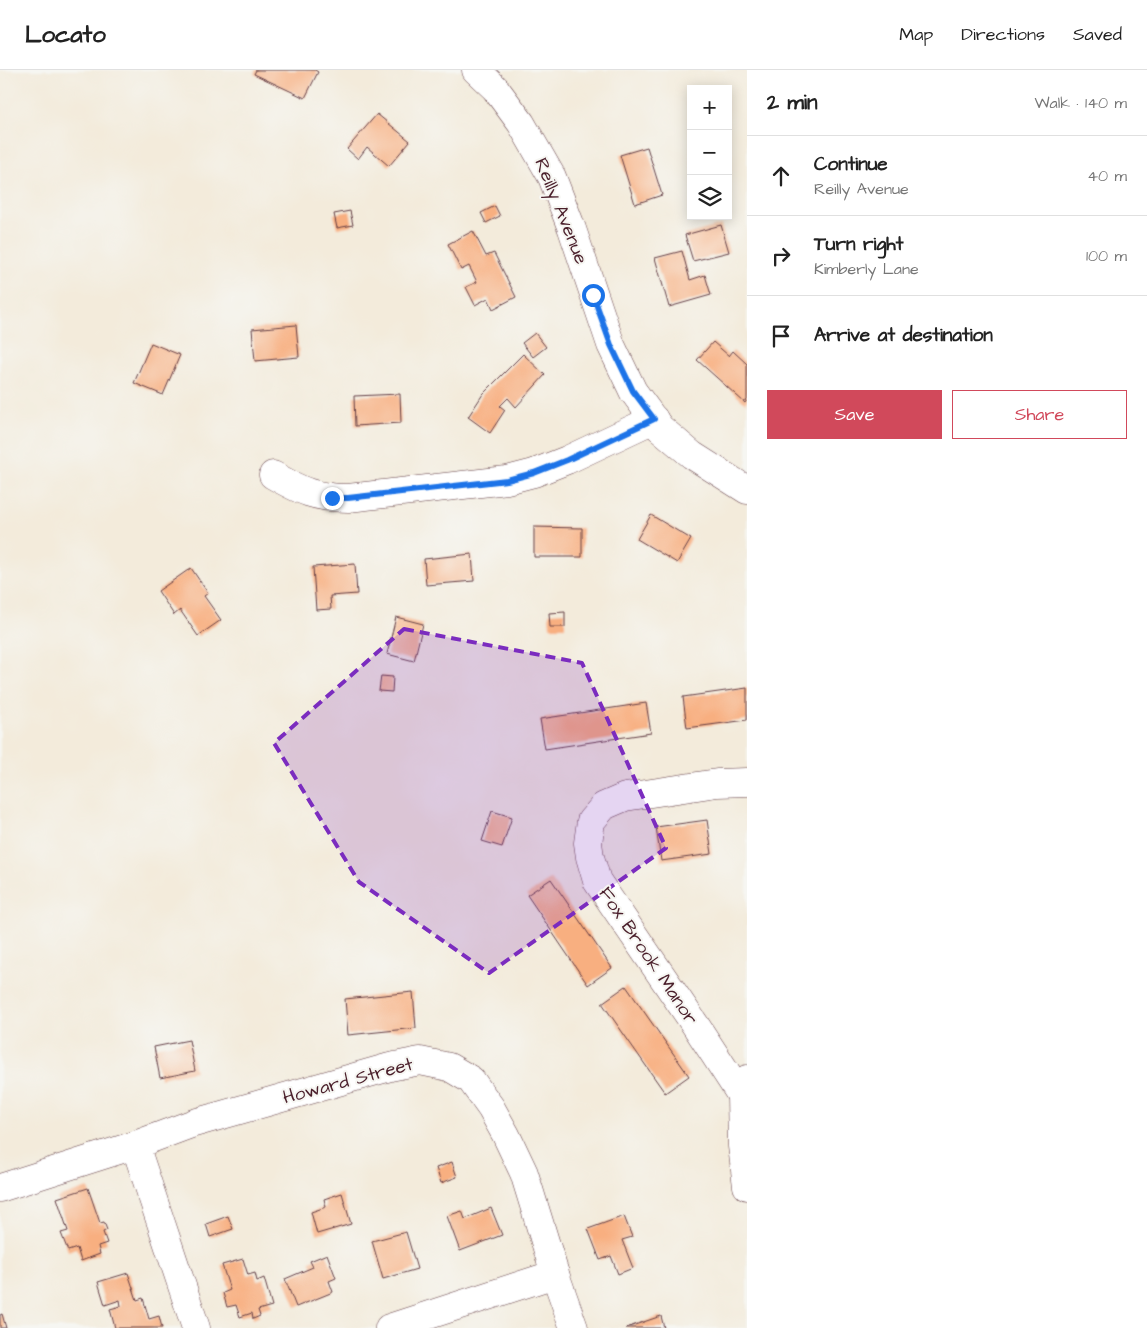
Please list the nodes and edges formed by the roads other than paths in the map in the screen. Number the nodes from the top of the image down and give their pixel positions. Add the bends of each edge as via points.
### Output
1 (476, 70) edge
2 (654, 419) junction
3 (273, 475) dead end
4 (747, 490) edge
5 (747, 782) edge
6 (744, 1087) edge
7 (135, 1145) junction
8 (747, 1186) edge
9 (0, 1188) edge
10 (555, 1274) junction
11 (196, 1328) edge
12 (389, 1328) edge
13 (574, 1328) edge

1 - 2 street, Reilly Avenue via 495,88 522,123 552,177 611,345 633,391
2 - 3 street via 567,460 507,480 332,498 314,495
2 - 4 street, Reilly Avenue via 692,455
5 - 6 street, Fox Brook Manor via 717,783 625,798 604,806 591,821 588,843 597,882 696,1026
6 - 8 street, Fox Brook Manor via 742,1146
7 - 9 street, Howard Street
7 - 10 street, Howard Street via 194,1123 390,1067 420,1061 449,1067 471,1080 506,1135 524,1173
7 - 11 street
10 - 12 street
10 - 13 street, Howard Street

